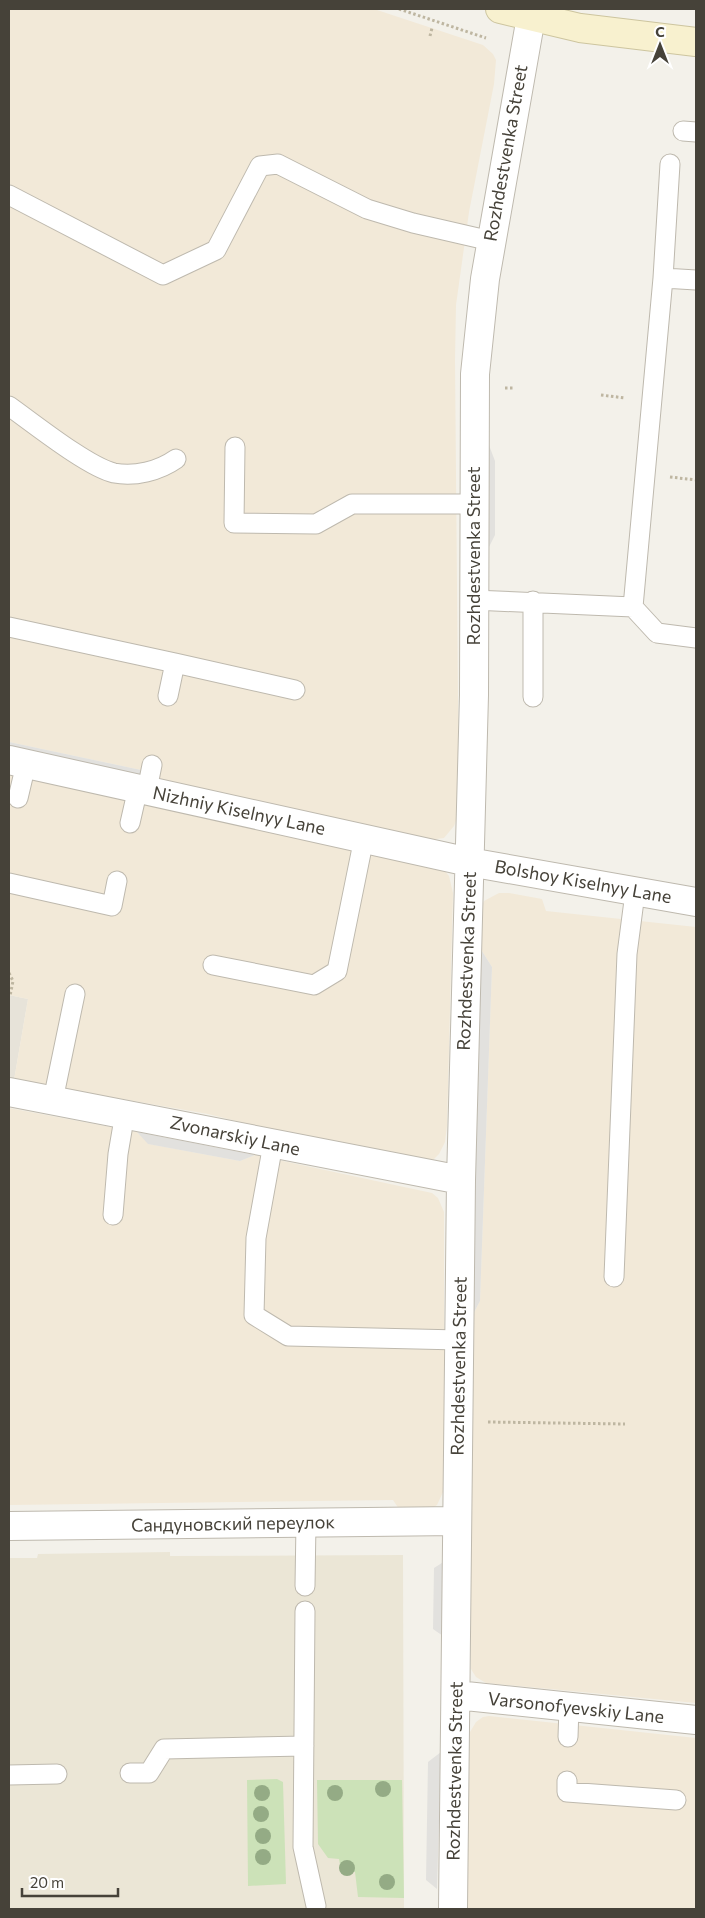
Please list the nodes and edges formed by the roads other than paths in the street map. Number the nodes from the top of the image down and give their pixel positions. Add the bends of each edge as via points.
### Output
1 (500, 9) edge
2 (531, 17) junction
3 (696, 42) edge
4 (670, 164) dead end
5 (9, 195) edge
6 (491, 241) junction
7 (664, 278) junction
8 (696, 280) edge
9 (9, 406) edge
10 (235, 447) dead end
11 (176, 459) dead end
12 (474, 504) junction
13 (474, 600) junction
14 (533, 601) junction
15 (633, 607) junction
16 (10, 627) edge
17 (696, 638) edge
18 (175, 664) junction
19 (295, 690) dead end
20 (168, 696) dead end
21 (533, 698) dead end
22 (17, 762) edge
23 (146, 781) junction
24 (18, 798) dead end
25 (130, 823) dead end
26 (364, 838) junction
27 (470, 862) junction
28 (117, 881) dead end
29 (9, 883) edge
30 (636, 893) junction
31 (696, 902) edge
32 (213, 965) dead end
33 (74, 994) dead end
34 (9, 1092) edge
35 (53, 1100) junction
36 (125, 1113) junction
37 (273, 1144) junction
38 (461, 1180) junction
39 (113, 1215) dead end
40 (614, 1277) dead end
41 (459, 1340) junction
42 (306, 1522) junction
43 (457, 1522) junction
44 (9, 1526) edge
45 (305, 1586) dead end
46 (305, 1611) dead end
47 (456, 1694) junction
48 (569, 1707) junction
49 (696, 1720) edge
50 (568, 1737) dead end
51 (304, 1746) junction
52 (130, 1773) dead end
53 (57, 1774) dead end
54 (9, 1775) edge
55 (567, 1781) dead end
56 (676, 1800) dead end
57 (316, 1908) edge
58 (452, 1909) edge

1 - 2 main road
2 - 3 main road via 580,28
2 - 6 street, Rozhdestvenka Street
4 - 7 lane
5 - 6 lane via 163,275 216,250 260,166 278,164 367,209 413,224
6 - 12 street, Rozhdestvenka Street via 475,374
7 - 8 lane
7 - 15 lane
9 - 11 lane via 91,463 113,473 138,474 164,468
10 - 12 lane via 234,523 316,524 352,504
12 - 13 street, Rozhdestvenka Street
13 - 14 lane
13 - 27 street, Rozhdestvenka Street
14 - 15 lane
14 - 21 lane
15 - 17 lane via 657,633
16 - 18 lane
18 - 19 lane
18 - 20 lane
22 - 23 street, Nizhniy Kiselnyy Lane
22 - 24 lane
23 - 25 lane
23 - 26 street, Nizhniy Kiselnyy Lane
26 - 27 street, Nizhniy Kiselnyy Lane
26 - 32 lane via 337,971 314,985
27 - 30 street, Bolshoy Kiselnyy Lane
27 - 38 street, Rozhdestvenka Street
28 - 29 lane via 112,906
30 - 31 street, Bolshoy Kiselnyy Lane
30 - 40 lane via 627,954
33 - 35 lane
34 - 35 street, Zvonarskiy Lane
35 - 36 street, Zvonarskiy Lane
36 - 37 street, Zvonarskiy Lane
36 - 39 lane
37 - 38 street, Zvonarskiy Lane
37 - 41 lane via 256,1238 254,1316 288,1336
38 - 41 street, Rozhdestvenka Street
41 - 43 street, Rozhdestvenka Street
42 - 43 street, Сандуновский переулок
42 - 44 street, Сандуновский переулок
42 - 45 lane
43 - 47 street, Rozhdestvenka Street
46 - 51 lane
47 - 48 street, Varsonofyevskiy Lane
47 - 58 street, Rozhdestvenka Street
48 - 49 street, Varsonofyevskiy Lane
48 - 50 lane
51 - 52 lane via 164,1749 149,1773
51 - 57 lane via 303,1847
53 - 54 lane
55 - 56 lane via 567,1792

